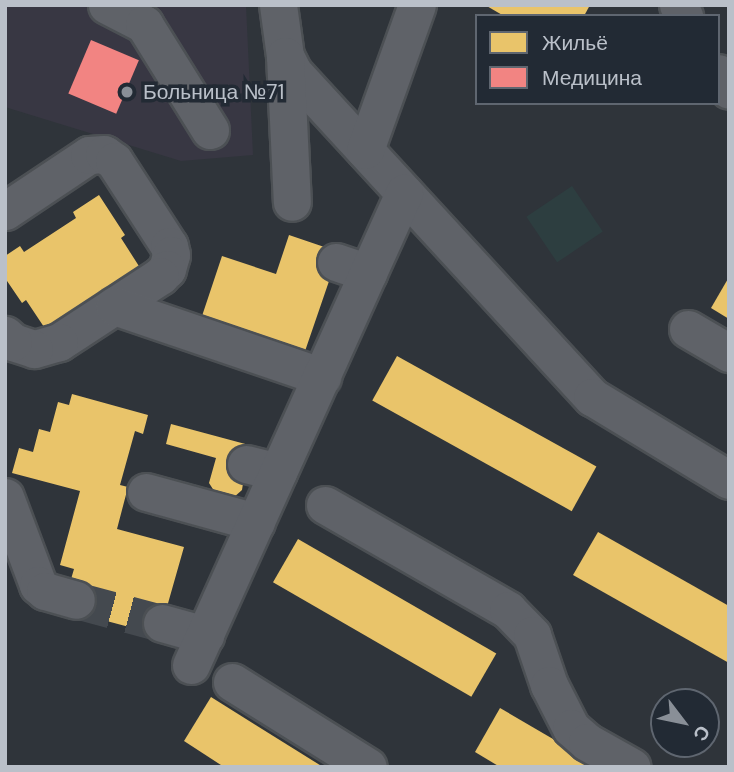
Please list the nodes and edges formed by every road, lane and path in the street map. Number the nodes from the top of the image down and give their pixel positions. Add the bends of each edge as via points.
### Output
1 (107, 5) edge
2 (278, 5) edge
3 (417, 5) edge
4 (285, 56) junction
5 (210, 130) dead end
6 (365, 150) junction
7 (404, 193) junction
8 (292, 202) dead end
9 (5, 211) edge
10 (114, 306) junction
11 (688, 328) dead end
12 (5, 335) edge
13 (729, 353) edge
14 (322, 377) junction
15 (729, 480) edge
16 (146, 492) dead end
17 (5, 497) edge
18 (325, 505) dead end
19 (256, 522) junction
20 (76, 600) tunnel mouth
21 (162, 623) tunnel mouth
22 (232, 682) dead end
23 (368, 767) edge
24 (632, 767) edge

1 - 5 lane via 144,24
2 - 4 lane
3 - 6 lane
4 - 6 lane via 293,72
4 - 8 lane
6 - 7 lane
7 - 14 lane via 348,277
7 - 15 lane via 592,397
9 - 10 lane via 89,155 109,156 171,255 167,270
10 - 12 lane via 46,348 26,348
10 - 14 lane
11 - 13 lane
14 - 19 lane via 262,468
16 - 19 lane
17 - 20 lane via 38,585
18 - 24 lane via 508,610 532,635 549,685 571,728
19 - 21 lane via 198,650
22 - 23 lane

